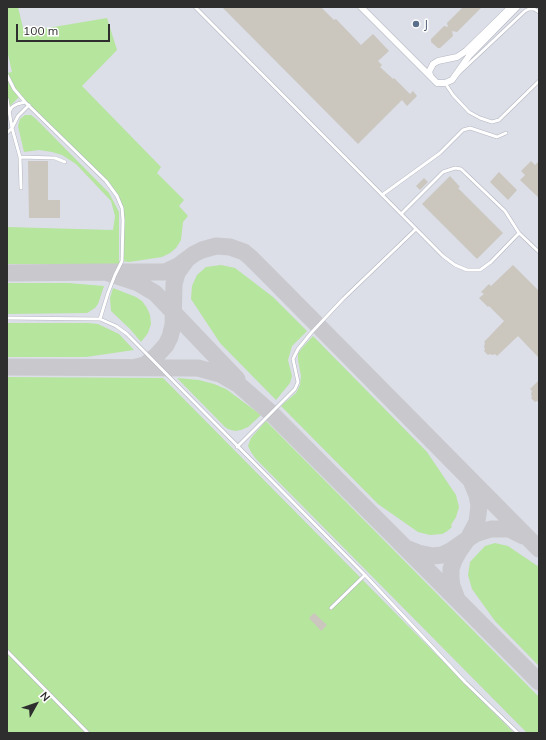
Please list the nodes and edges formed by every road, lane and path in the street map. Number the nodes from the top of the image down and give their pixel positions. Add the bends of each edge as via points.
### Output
1 (196, 7) edge
2 (361, 7) edge
3 (511, 7) edge
4 (517, 7) edge
5 (539, 12) edge
6 (7, 75) edge
7 (431, 77) junction
8 (452, 80) junction
9 (539, 81) edge
10 (445, 83) junction
11 (7, 99) edge
12 (25, 102) junction
13 (28, 105) junction
14 (9, 112) junction
15 (12, 128) junction
16 (7, 133) edge
17 (506, 133) dead end
18 (20, 157) junction
19 (65, 162) dead end
20 (21, 188) dead end
21 (382, 195) junction
22 (401, 214) junction
23 (416, 229) junction
24 (519, 233) junction
25 (539, 252) edge
26 (7, 318) edge
27 (100, 319) junction
28 (237, 447) junction
29 (364, 575) junction
30 (331, 608) dead end
31 (7, 652) edge
32 (88, 733) edge
33 (518, 733) edge

1 - 21 lane
2 - 7 street
3 - 7 street via 466,51 457,57 433,64 429,72
4 - 8 street via 469,56
5 - 8 lane via 534,9 526,11
6 - 12 lane
7 - 10 street via 437,83
8 - 10 street
9 - 10 lane via 499,120 492,122 469,112
11 - 14 lane
12 - 13 lane
12 - 14 lane via 12,107
13 - 15 lane
13 - 27 lane via 106,181 118,196 123,220 122,261
14 - 15 lane
15 - 16 lane
15 - 18 lane
17 - 21 lane via 497,137 470,128 463,130 440,153
18 - 19 lane via 54,158
18 - 20 lane
21 - 22 lane
22 - 23 lane
22 - 24 lane via 443,172 454,168 461,169 505,210
23 - 24 lane via 443,256 467,270 480,270
23 - 28 lane via 311,333 293,359 298,382 295,389
24 - 25 lane
26 - 27 lane
27 - 28 lane via 127,334
28 - 29 lane
29 - 30 lane
29 - 33 lane via 465,682
31 - 32 lane

